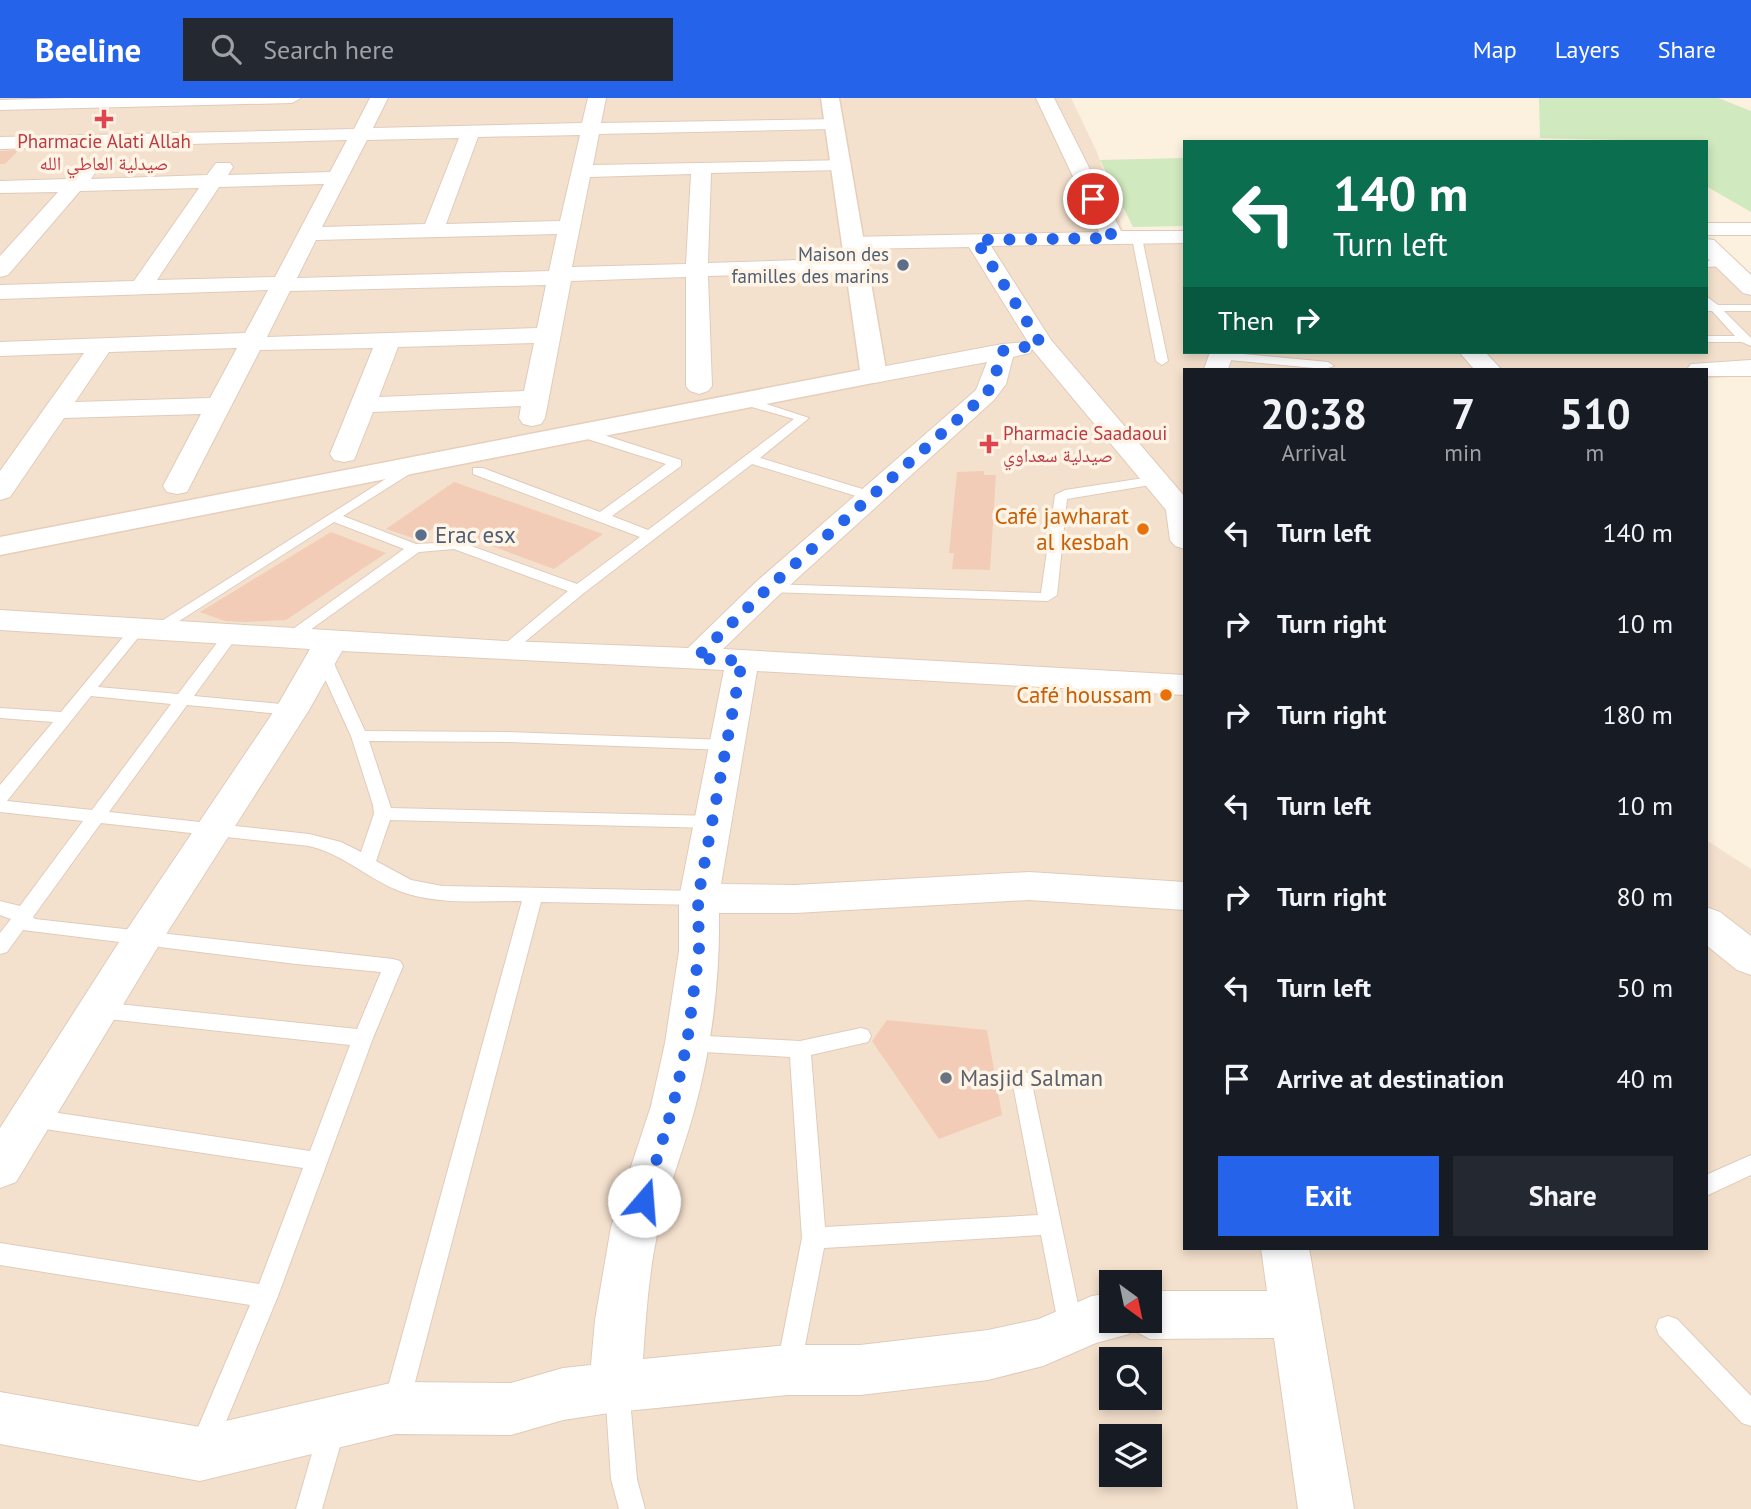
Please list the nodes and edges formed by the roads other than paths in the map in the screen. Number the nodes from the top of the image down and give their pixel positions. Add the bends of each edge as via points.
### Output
1 (270, 98) edge
2 (292, 98) edge
3 (379, 98) edge
4 (597, 98) edge
5 (830, 98) edge
6 (1045, 98) edge
7 (148, 100) edge
8 (0, 105) edge
9 (834, 123) junction
10 (589, 128) junction
11 (471, 131) junction
12 (360, 133) junction
13 (244, 136) junction
14 (113, 139) junction
15 (0, 143) edge
16 (841, 164) junction
17 (701, 168) junction
18 (581, 171) junction
19 (336, 178) junction
20 (213, 181) junction
21 (75, 185) junction
22 (0, 187) edge
23 (569, 227) junction
24 (1708, 229) edge
25 (1751, 229) edge
26 (433, 231) junction
27 (308, 234) junction
28 (1183, 237) edge
29 (1113, 238) junction
30 (1137, 238) junction
31 (976, 240) junction
32 (855, 242) junction
33 (1716, 263) edge
34 (859, 265) junction
35 (0, 270) edge
36 (697, 270) junction
37 (559, 276) junction
38 (282, 284) junction
39 (141, 287) junction
40 (1751, 288) edge
41 (0, 292) edge
42 (1709, 305) edge
43 (1751, 308) edge
44 (547, 335) junction
45 (1708, 339) edge
46 (388, 340) junction
47 (253, 341) junction
48 (1748, 341) edge
49 (1041, 344) junction
50 (102, 345) junction
51 (0, 349) edge
52 (1002, 351) junction
53 (1473, 354) edge
54 (1220, 359) edge
55 (1161, 361) dead end
56 (873, 364) junction
57 (1328, 366) dead end
58 (1487, 368) edge
59 (1751, 368) edge
60 (1708, 369) edge
61 (699, 386) junction
62 (742, 400) junction
63 (218, 405) junction
64 (363, 405) junction
65 (534, 408) junction
66 (57, 410) junction
67 (580, 432) junction
68 (344, 454) junction
69 (750, 458) junction
70 (414, 465) junction
71 (478, 471) dead end
72 (1157, 480) junction
73 (177, 486) junction
74 (1, 489) edge
75 (874, 497) junction
76 (1182, 503) edge
77 (602, 517) junction
78 (335, 518) junction
79 (0, 520) edge
80 (651, 536) junction
81 (0, 546) edge
82 (415, 548) junction
83 (768, 588) junction
84 (579, 590) junction
85 (0, 620) edge
86 (148, 628) junction
87 (231, 634) junction
88 (315, 644) junction
89 (505, 651) junction
90 (696, 658) junction
91 (742, 661) junction
92 (1183, 685) edge
93 (86, 691) junction
94 (182, 700) junction
95 (292, 710) junction
96 (0, 713) edge
97 (64, 717) junction
98 (359, 736) junction
99 (726, 745) junction
100 (1, 798) edge
101 (383, 814) junction
102 (97, 816) junction
103 (713, 822) junction
104 (214, 830) junction
105 (366, 864) junction
106 (533, 895) junction
107 (1183, 896) edge
108 (698, 898) junction
109 (0, 908) edge
110 (22, 916) junction
111 (1708, 924) edge
112 (142, 939) junction
113 (0, 947) edge
114 (1751, 959) edge
115 (99, 1010) junction
116 (861, 1036) dead end
117 (363, 1038) junction
118 (687, 1043) junction
119 (800, 1049) junction
120 (1023, 1080) dead end
121 (32, 1118) junction
122 (316, 1161) junction
123 (1751, 1165) edge
124 (0, 1168) edge
125 (1708, 1185) edge
126 (1051, 1224) junction
127 (814, 1238) junction
128 (1285, 1250) edge
129 (0, 1254) edge
130 (266, 1296) junction
131 (1296, 1314) junction
132 (1162, 1315) edge
133 (1091, 1322) edge
134 (1668, 1327) dead end
135 (788, 1370) junction
136 (617, 1387) junction
137 (395, 1408) junction
138 (1751, 1414) edge
139 (0, 1418) edge
140 (334, 1422) junction
141 (200, 1454) junction
142 (309, 1509) edge
143 (632, 1509) edge
144 (1326, 1509) edge

1 - 2 street
1 - 7 street
1 - 13 street
3 - 12 street
4 - 10 street
5 - 9 street
6 - 29 street
7 - 8 street
7 - 14 street
9 - 10 street
9 - 16 street
10 - 11 street
10 - 18 street
11 - 12 street
11 - 26 street
12 - 13 street
12 - 19 street
13 - 14 street
13 - 20 street
14 - 15 street
14 - 21 street
16 - 17 street
16 - 32 street
17 - 18 street
17 - 36 street
18 - 23 street
19 - 20 street
19 - 27 street
20 - 21 street
20 - 39 street
21 - 22 street
21 - 35 street
23 - 26 street
23 - 37 street
24 - 25 street
26 - 27 street
27 - 38 street
28 - 30 street
29 - 30 street
29 - 31 street
30 - 55 lane
31 - 32 street
31 - 49 street
32 - 34 street
33 - 40 street
34 - 36 street
34 - 56 street
36 - 37 street
36 - 61 street
37 - 38 street
37 - 44 street
38 - 39 street
38 - 47 street
39 - 41 street
42 - 43 lane
42 - 48 lane
44 - 46 street
44 - 65 street
45 - 48 lane
46 - 47 street
46 - 64 street
47 - 50 street
47 - 63 street
49 - 52 street
49 - 72 street
50 - 51 street
50 - 66 street
52 - 56 street
52 - 75 street via 985,395
53 - 58 street
54 - 57 lane
56 - 61 street
56 - 62 street
59 - 60 street
61 - 65 street
62 - 67 street
62 - 69 lane via 803,418
63 - 66 street
63 - 73 street
64 - 65 street
64 - 68 street
65 - 68 street
66 - 74 street
67 - 70 street
67 - 77 lane via 676,463
68 - 73 street
69 - 75 lane
69 - 80 lane
70 - 78 lane
70 - 81 street
71 - 77 lane
72 - 76 street
72 - 83 lane via 1060,498 1050,594 1043,598
73 - 79 street
75 - 83 street
77 - 80 lane
78 - 82 lane
78 - 86 lane
80 - 84 lane
82 - 84 lane via 455,545
82 - 88 lane
83 - 90 street
84 - 89 lane
85 - 86 street
86 - 87 street
86 - 93 lane
87 - 88 street
87 - 94 lane
88 - 89 street
88 - 95 street
88 - 98 lane
89 - 90 street
90 - 91 street
91 - 92 street
91 - 99 street
93 - 94 lane
93 - 97 lane
94 - 95 lane
94 - 102 lane
95 - 104 street
96 - 97 lane
97 - 100 lane
98 - 99 lane
98 - 101 lane
99 - 103 street
100 - 102 lane
101 - 103 lane
101 - 105 lane
102 - 104 lane
102 - 110 lane
103 - 108 street
104 - 105 lane via 309,840 335,846
104 - 112 street
105 - 106 lane via 406,886 442,893
106 - 108 lane
106 - 137 lane
107 - 108 street via 1029,886 795,899
108 - 118 street via 699,951
109 - 110 lane
110 - 112 lane via 30,925
110 - 113 lane
111 - 114 street
112 - 115 street
112 - 117 lane via 393,966
115 - 117 lane
115 - 121 street
116 - 119 lane
117 - 122 lane
118 - 119 lane
118 - 136 street via 673,1106 635,1227 620,1321
119 - 127 lane
120 - 126 lane
121 - 122 lane
121 - 124 street
122 - 130 lane
123 - 125 lane
126 - 127 lane
126 - 133 lane
127 - 135 lane
128 - 131 street
129 - 130 lane
130 - 141 lane
131 - 132 street
131 - 144 street
133 - 135 street via 1044,1342 988,1355 860,1370
134 - 138 lane
135 - 136 street
136 - 137 street via 563,1394 511,1409
136 - 143 lane via 624,1479
137 - 140 street
139 - 141 street
140 - 141 street
140 - 142 lane

